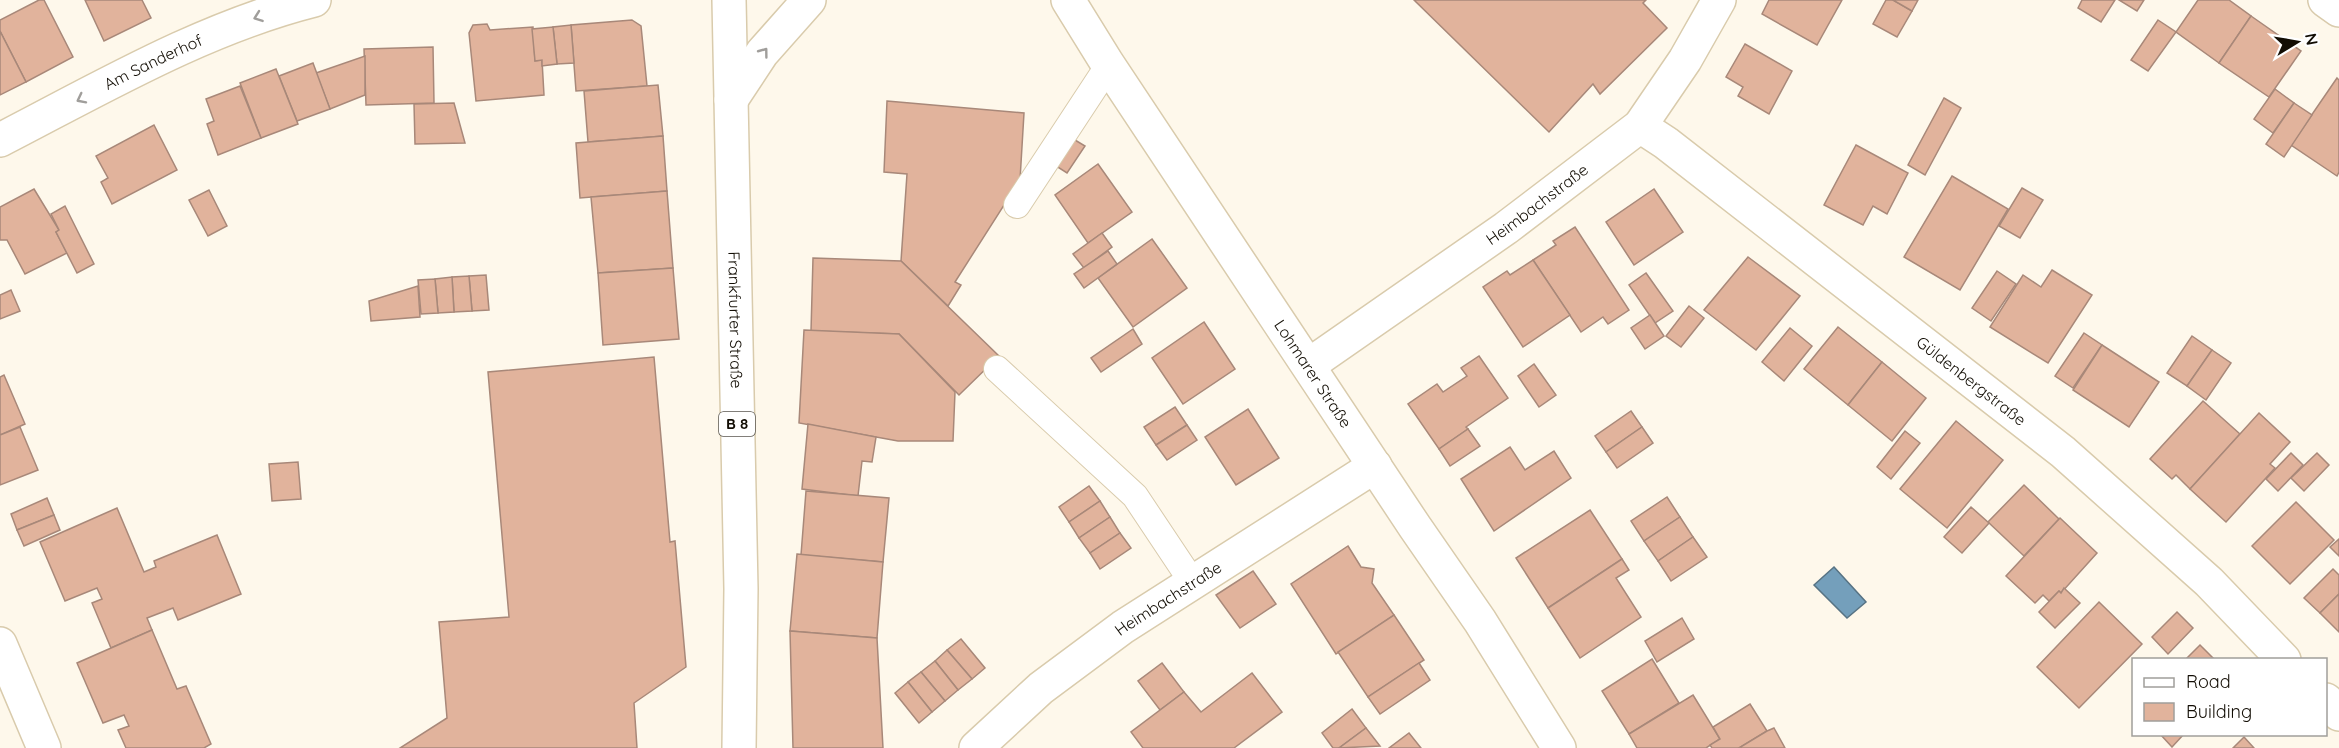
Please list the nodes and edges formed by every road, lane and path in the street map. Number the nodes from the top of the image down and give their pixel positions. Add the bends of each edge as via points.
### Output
1 (314, 0) edge
2 (729, 0) edge
3 (809, 0) edge
4 (1068, 0) edge
5 (1719, 0) edge
6 (2325, 0) edge
7 (2339, 10) edge
8 (1109, 65) junction
9 (731, 100) junction
10 (1640, 126) junction
11 (0, 140) edge
12 (1017, 205) dead end
13 (1309, 365) junction
14 (997, 369) dead end
15 (1375, 466) junction
16 (1193, 583) junction
17 (0, 644) edge
18 (2282, 658) edge
19 (2327, 702) edge
20 (2339, 714) edge
21 (44, 748) edge
22 (739, 748) edge
23 (976, 748) edge
24 (1559, 748) edge

1 -> 11 street, Am Sanderhof via 207,37
2 - 9 street, Frankfurter Straße / B 8
9 -> 3 street via 762,54
4 - 8 street, Lohmarer Straße
5 - 10 street, Heimbachstraße via 1685,60
6 - 7 street
8 - 12 lane
8 - 13 street, Lohmarer Straße
9 - 22 street, Frankfurter Straße / B 8 via 741,589
10 - 13 street, Heimbachstraße via 1506,228
10 - 18 street, Güldenbergstraße via 2063,452 2209,582
13 - 15 street, Lohmarer Straße
14 - 16 lane via 1135,496
15 - 16 street, Heimbachstraße
15 - 24 street, Lohmarer Straße via 1480,621
16 - 23 street, Heimbachstraße via 1123,627 1041,688
17 - 21 street
19 - 20 street

